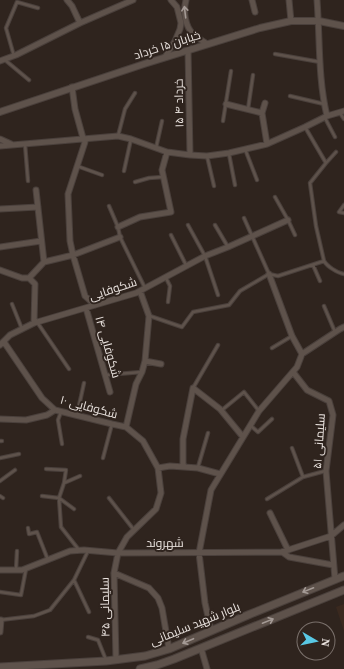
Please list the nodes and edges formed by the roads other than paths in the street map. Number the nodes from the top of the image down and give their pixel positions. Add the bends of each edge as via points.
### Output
1 (67, 0) edge
2 (133, 0) edge
3 (171, 0) edge
4 (186, 0) edge
5 (252, 0) edge
6 (289, 0) edge
7 (317, 0) edge
8 (38, 8) dead end
9 (255, 12) dead end
10 (291, 21) junction
11 (319, 21) junction
12 (80, 23) junction
13 (344, 26) edge
14 (207, 44) junction
15 (188, 50) junction
16 (275, 54) dead end
17 (14, 56) junction
18 (165, 57) junction
19 (2, 60) edge
20 (320, 62) junction
21 (231, 71) dead end
22 (253, 75) dead end
23 (29, 80) dead end
24 (72, 87) junction
25 (135, 93) dead end
26 (290, 96) dead end
27 (265, 103) dead end
28 (226, 104) junction
29 (324, 104) junction
30 (248, 109) junction
31 (342, 111) edge
32 (0, 112) edge
33 (262, 113) junction
34 (326, 117) junction
35 (344, 119) edge
36 (162, 121) dead end
37 (223, 121) dead end
38 (305, 128) junction
39 (118, 136) junction
40 (335, 137) dead end
41 (84, 139) junction
42 (131, 139) junction
43 (0, 140) edge
44 (14, 144) junction
45 (25, 144) junction
46 (267, 144) junction
47 (0, 146) edge
48 (156, 148) junction
49 (244, 149) junction
50 (167, 152) junction
51 (336, 152) dead end
52 (228, 153) junction
53 (190, 155) junction
54 (207, 156) junction
55 (326, 164) junction
56 (77, 166) junction
57 (124, 171) dead end
58 (102, 175) dead end
59 (163, 176) junction
60 (28, 180) dead end
61 (257, 180) dead end
62 (135, 182) dead end
63 (235, 185) dead end
64 (214, 186) dead end
65 (36, 190) dead end
66 (274, 196) dead end
67 (344, 205) edge
68 (38, 206) junction
69 (109, 206) dead end
70 (0, 209) edge
71 (344, 214) edge
72 (244, 218) dead end
73 (288, 220) junction
74 (188, 225) dead end
75 (215, 225) dead end
76 (118, 227) junction
77 (171, 235) dead end
78 (295, 235) dead end
79 (253, 236) junction
80 (120, 237) junction
81 (42, 241) junction
82 (0, 247) edge
83 (228, 247) junction
84 (73, 254) junction
85 (204, 256) junction
86 (324, 261) junction
87 (44, 262) junction
88 (313, 265) junction
89 (187, 266) junction
90 (0, 270) edge
91 (269, 274) junction
92 (344, 274) edge
93 (29, 278) junction
94 (166, 278) junction
95 (320, 281) dead end
96 (143, 290) junction
97 (218, 295) dead end
98 (168, 302) dead end
99 (12, 304) dead end
100 (96, 305) junction
101 (324, 306) dead end
102 (86, 308) junction
103 (149, 316) junction
104 (36, 322) junction
105 (344, 327) edge
106 (22, 329) junction
107 (335, 332) junction
108 (292, 336) junction
109 (2, 343) edge
110 (218, 345) dead end
111 (272, 348) dead end
112 (302, 354) junction
113 (145, 361) junction
114 (161, 364) dead end
115 (69, 369) dead end
116 (142, 372) junction
117 (293, 372) junction
118 (105, 376) junction
119 (84, 383) dead end
120 (193, 388) junction
121 (110, 392) dead end
122 (58, 411) junction
123 (222, 411) junction
124 (259, 411) junction
125 (77, 415) junction
126 (0, 419) edge
127 (272, 419) dead end
128 (112, 424) junction
129 (250, 426) junction
130 (126, 427) junction
131 (208, 433) dead end
132 (243, 437) junction
133 (62, 444) dead end
134 (292, 448) dead end
135 (19, 454) dead end
136 (0, 458) edge
137 (103, 458) dead end
138 (183, 467) junction
139 (158, 468) junction
140 (198, 468) junction
141 (46, 469) dead end
142 (15, 470) dead end
143 (326, 471) junction
144 (220, 474) junction
145 (80, 476) dead end
146 (303, 477) junction
147 (0, 481) edge
148 (64, 483) junction
149 (42, 496) dead end
150 (59, 498) junction
151 (109, 498) dead end
152 (267, 499) dead end
153 (74, 509) dead end
154 (270, 513) dead end
155 (344, 525) edge
156 (28, 528) dead end
157 (134, 530) junction
158 (331, 536) junction
159 (79, 550) junction
160 (288, 550) junction
161 (17, 551) dead end
162 (88, 551) junction
163 (282, 552) junction
164 (199, 553) junction
165 (118, 554) junction
166 (48, 560) junction
167 (333, 565) junction
168 (26, 569) junction
169 (0, 570) edge
170 (16, 570) junction
171 (114, 573) junction
172 (344, 576) edge
173 (335, 579) junction
174 (74, 580) junction
175 (344, 590) edge
176 (0, 592) edge
177 (89, 612) dead end
178 (248, 615) junction
179 (1, 620) edge
180 (253, 627) junction
181 (212, 630) junction
182 (0, 632) edge
183 (88, 637) dead end
184 (202, 648) junction
185 (169, 649) junction
186 (116, 660) junction
187 (106, 661) junction
188 (0, 667) edge
189 (157, 667) edge
190 (140, 669) edge
191 (206, 669) edge

1 - 12 street
2 - 12 street
3 - 18 street via 178,7 181,23 175,41
14 -> 4 street via 193,34 187,23 184,7
5 - 9 street
6 - 10 street
7 - 11 street
8 - 17 lane via 17,2 6,28
10 - 11 street, خیابان ۱۵ خرداد
10 - 14 street, خیابان ۱۵ خرداد
11 - 13 street, خیابان ۱۵ خرداد
11 - 20 street
12 - 17 street
14 - 15 street, خیابان ۱۵ خرداد
15 - 18 street, خیابان ۱۵ خرداد
15 - 53 street, ۱۵ خرداد ۴
16 - 20 lane
17 - 19 street
18 - 24 street, خیابان ۱۵ خرداد
19 - 23 lane
20 - 29 street
21 - 28 lane
22 - 30 lane
24 - 32 street, خیابان ۱۵ خرداد
24 - 41 street via 75,109
25 - 39 lane via 125,109
26 - 29 lane
27 - 33 street
28 - 30 street
28 - 37 lane
29 - 34 street
30 - 33 street
31 - 34 street
31 - 35 lane
33 - 46 street
34 - 38 street
34 - 40 lane
36 - 48 lane
38 - 46 street
38 - 55 lane
39 - 41 street
39 - 42 street
41 - 45 street
41 - 56 street
42 - 48 street
42 - 57 lane
43 - 44 street
44 - 45 street
44 - 47 street
45 - 60 lane
46 - 49 street
48 - 50 street
49 - 52 street
49 - 61 lane
50 - 53 street
50 - 59 street
51 - 55 lane
52 - 54 street
52 - 63 lane
53 - 54 street
54 - 64 lane
55 - 86 lane via 310,183
56 - 58 lane
56 - 84 street via 68,194
59 - 62 lane
59 - 76 street via 171,212 140,217
65 - 68 street
66 - 73 lane
67 - 71 lane via 339,212
68 - 70 street
68 - 81 street
69 - 76 lane
72 - 79 lane
73 - 78 lane
73 - 79 street, شکوفایی
74 - 85 lane
75 - 83 lane
76 - 80 lane
77 - 89 lane
79 - 83 street, شکوفایی
79 - 91 lane
80 - 84 street
80 - 96 lane
81 - 82 street
81 - 87 street
83 - 85 street, شکوفایی
84 - 87 street
84 - 100 street via 85,296
85 - 89 street, شکوفایی
85 - 97 lane
86 - 88 lane
86 - 92 lane via 340,274
87 - 93 street
88 - 91 lane via 278,276
88 - 95 lane
89 - 94 street, شکوفایی
90 - 93 street
91 - 103 lane via 240,291 228,305 193,312 182,327
91 - 108 street
93 - 104 street via 35,284
94 - 96 street, شکوفایی
94 - 98 lane via 170,286
96 - 100 street, شکوفایی
96 - 103 street
99 - 106 lane
100 - 102 street, شکوفایی
101 - 107 lane
102 - 104 street, شکوفایی
102 - 118 street, شکوفایی ۱۴
103 - 113 street
104 - 106 street, شکوفایی
104 - 115 lane
105 - 107 street
106 - 109 street, شکوفایی
107 - 112 street
108 - 111 lane
108 - 112 street
109 - 122 street, شکوفایی ۱۰ via 42,398
110 - 120 lane
112 - 117 street
113 - 114 street
113 - 116 street
116 - 118 lane
116 - 130 street via 136,384
117 - 124 street
117 - 143 street, سلیمانی ۵۱ via 306,390 329,401 333,415
118 - 121 street, شکوفایی ۱۴
119 - 125 lane
120 - 123 street
120 - 138 street via 183,439
122 - 125 street, شکوفایی ۱۰
122 - 126 street via 26,420
122 - 133 lane
123 - 124 lane via 244,392
123 - 132 street
124 - 129 street
125 - 128 street, شکوفایی ۱۰
127 - 129 lane via 258,432
128 - 130 street, شکوفایی ۱۰
128 - 137 lane
129 - 132 street
130 - 139 street, شکوفایی ۱۰ via 143,441
131 - 140 lane
132 - 144 street
134 - 146 lane
135 - 136 lane
138 - 139 street
138 - 140 street
139 - 157 street, سلیمانی ۴۵ via 161,493 156,509
140 - 144 street
141 - 148 lane via 66,470
142 - 147 lane
143 - 146 lane
143 - 158 street, سلیمانی ۵۱
144 - 164 street via 210,490
145 - 148 lane
146 - 152 lane
148 - 150 lane
149 - 150 lane
150 - 153 lane
150 - 159 lane via 61,527
151 - 157 lane
154 - 160 street
155 - 158 street
156 - 166 lane via 29,534 37,532
157 - 165 street, سلیمانی ۴۵
158 - 160 street, شهروند
158 - 167 street, سلیمانی ۵۱
159 - 162 street, شهروند
159 - 166 street, شهروند
160 - 163 street, شهروند
161 - 170 lane
162 - 165 street, شهروند
162 - 174 lane
163 - 164 street, شهروند
163 - 167 street via 289,557
164 - 165 street, شهروند
164 - 181 street via 204,603
165 - 171 street, سلیمانی ۴۵
166 - 168 street, شهروند
167 - 173 street, سلیمانی ۵۱
168 - 170 street, شهروند
168 - 176 lane via 20,595
169 - 170 street, شهروند
171 - 185 street via 149,588 158,598
171 - 186 street, سلیمانی ۴۵
172 - 173 main road, بلوار شهید سلیمانی
173 -> 178 main road, بلوار شهید سلیمانی
174 - 177 lane
174 - 179 lane via 50,610 34,616
180 -> 175 main road, بلوار شهید سلیمانی
178 - 180 main road
178 - 181 main road, بلوار شهید سلیمانی
179 - 182 street
180 - 184 main road, بلوار شهید سلیمانی
181 -> 185 main road, بلوار شهید سلیمانی
183 - 187 lane via 98,640
184 - 189 main road, بلوار شهید سلیمانی
184 - 191 street
185 - 186 main road, بلوار شهید سلیمانی
186 - 187 main road, بلوار شهید سلیمانی
187 - 188 main road, بلوار شهید سلیمانی
189 - 190 main road, بلوار شهید سلیمانی

